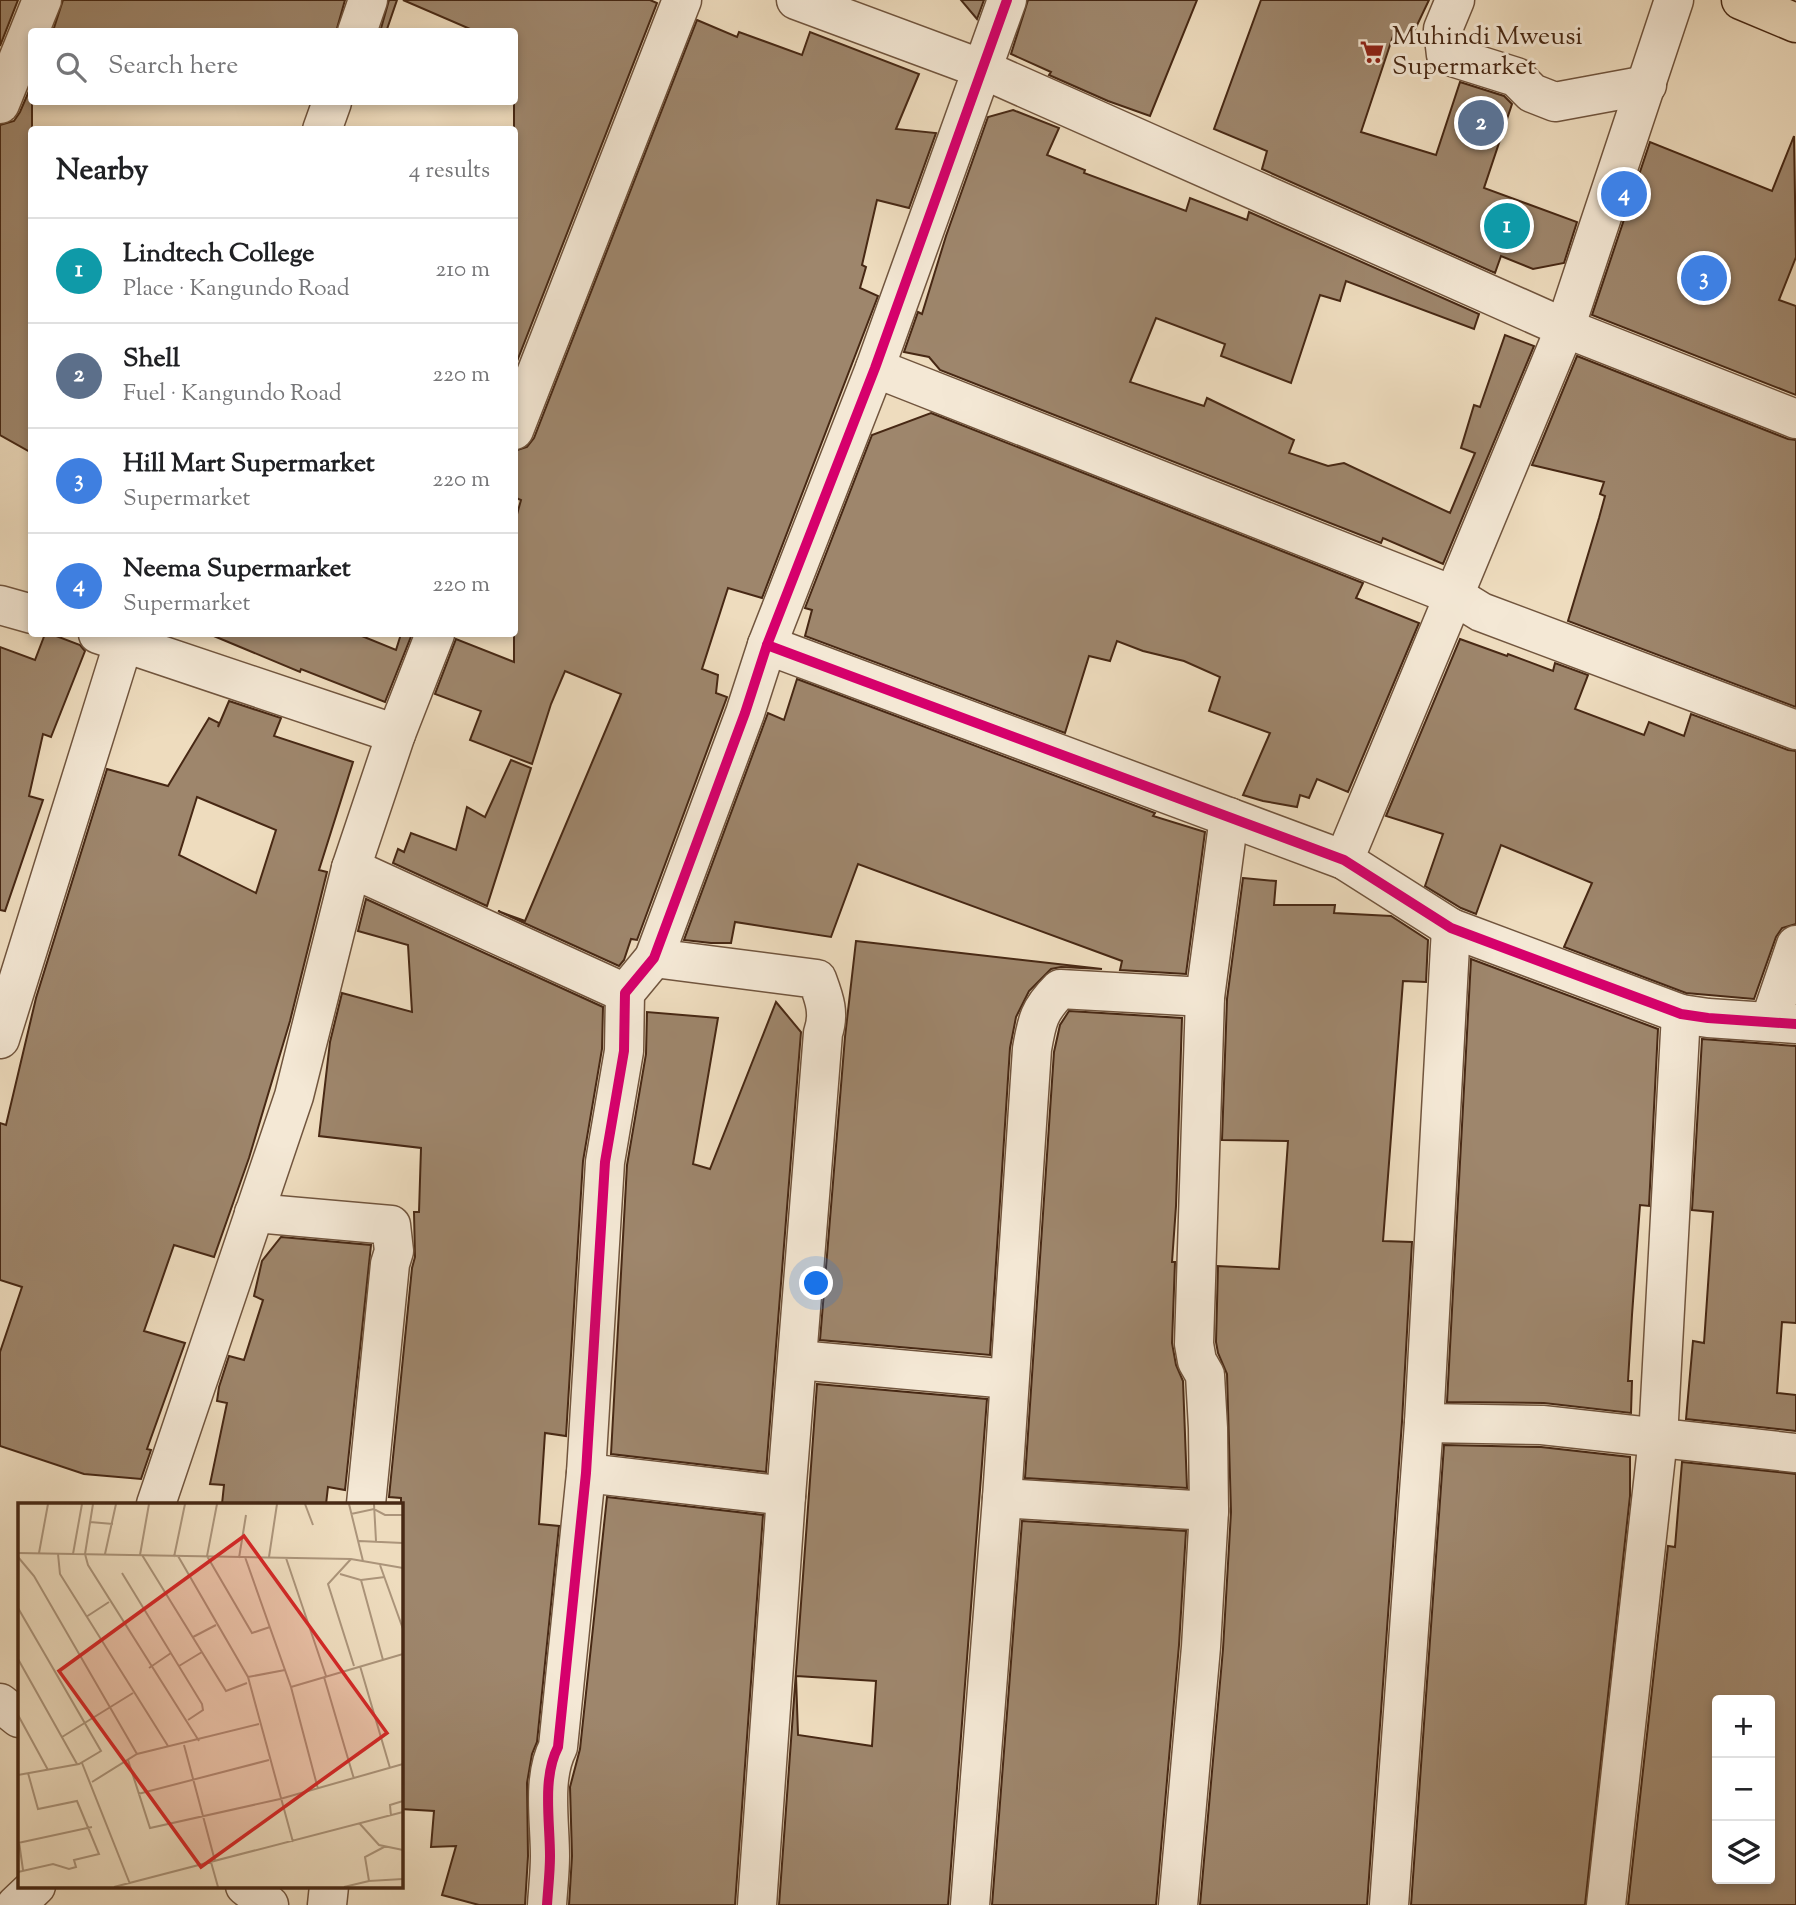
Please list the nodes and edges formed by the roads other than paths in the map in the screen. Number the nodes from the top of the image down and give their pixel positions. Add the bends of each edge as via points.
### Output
1 (42, 0) edge
2 (368, 0) edge
3 (682, 0) edge
4 (796, 0) edge
5 (1007, 0) edge
6 (1455, 0) edge
7 (1674, 0) edge
8 (1741, 0) edge
9 (1796, 23) edge
10 (31, 28) edge
11 (358, 28) edge
12 (28, 35) edge
13 (982, 69) junction
14 (1647, 85) junction
15 (0, 104) edge
16 (331, 105) edge
17 (323, 126) edge
18 (1565, 328) junction
19 (875, 368) junction
20 (1796, 419) edge
21 (518, 420) edge
22 (1455, 596) junction
23 (0, 605) edge
24 (28, 613) edge
25 (434, 637) edge
26 (127, 639) edge
27 (767, 645) junction
28 (1796, 730) edge
29 (396, 734) junction
30 (1229, 817) junction
31 (1343, 860) junction
32 (351, 869) junction
33 (1451, 928) junction
34 (1796, 945) edge
35 (654, 958) junction
36 (625, 993) junction
37 (1205, 997) junction
38 (1681, 1014) junction
39 (1783, 1022) edge
40 (0, 1039) edge
41 (254, 1213) junction
42 (798, 1360) junction
43 (1009, 1379) junction
44 (1424, 1423) junction
45 (1658, 1438) junction
46 (1796, 1453) edge
47 (586, 1473) junction
48 (786, 1496) junction
49 (1002, 1497) junction
50 (156, 1503) edge
51 (366, 1503) edge
52 (1209, 1511) junction
53 (0, 1703) edge
54 (18, 1717) edge
55 (34, 1888) edge
56 (248, 1888) edge
57 (16, 1905) edge
58 (270, 1905) edge
59 (547, 1905) edge
60 (757, 1905) edge
61 (970, 1905) edge
62 (1178, 1905) edge
63 (1389, 1905) edge
64 (1606, 1905) edge

1 - 10 street
2 - 11 street
3 - 21 street
4 - 13 street
5 - 13 street
6 - 14 street via 1443,29 1446,55 1516,77 1532,93 1555,102
7 - 14 street
8 - 9 highway
12 - 15 street
13 - 18 street
13 - 19 street
14 - 18 street
16 - 17 street
18 - 20 street
18 - 22 street
19 - 22 street
19 - 27 street
22 - 28 street via 1481,612
22 - 31 street
23 - 24 street
25 - 29 street
26 - 29 street
26 - 40 street
27 - 30 street
27 - 35 street
29 - 32 street
30 - 31 street
30 - 37 street
31 - 33 street
32 - 36 street
32 - 41 street via 294,1096
33 - 38 street
33 - 44 street
34 - 39 street
35 - 36 street
35 - 42 street via 817,979 828,1021 823,1033
36 - 47 street via 624,1051 605,1162
37 - 43 street via 1059,989 1042,1007 1032,1049
37 - 52 street via 1194,1344 1205,1375
38 - 39 street
38 - 45 street
41 - 50 street
41 - 51 street via 391,1225 394,1251
42 - 43 street
42 - 48 street
43 - 49 street
44 - 45 street via 1542,1425
44 - 63 street
45 - 46 street
45 - 64 street
47 - 48 street
47 - 59 street via 558,1747 552,1760
48 - 60 street
49 - 52 street
49 - 61 street
52 - 62 street
53 - 54 street
55 - 57 street
56 - 58 street

